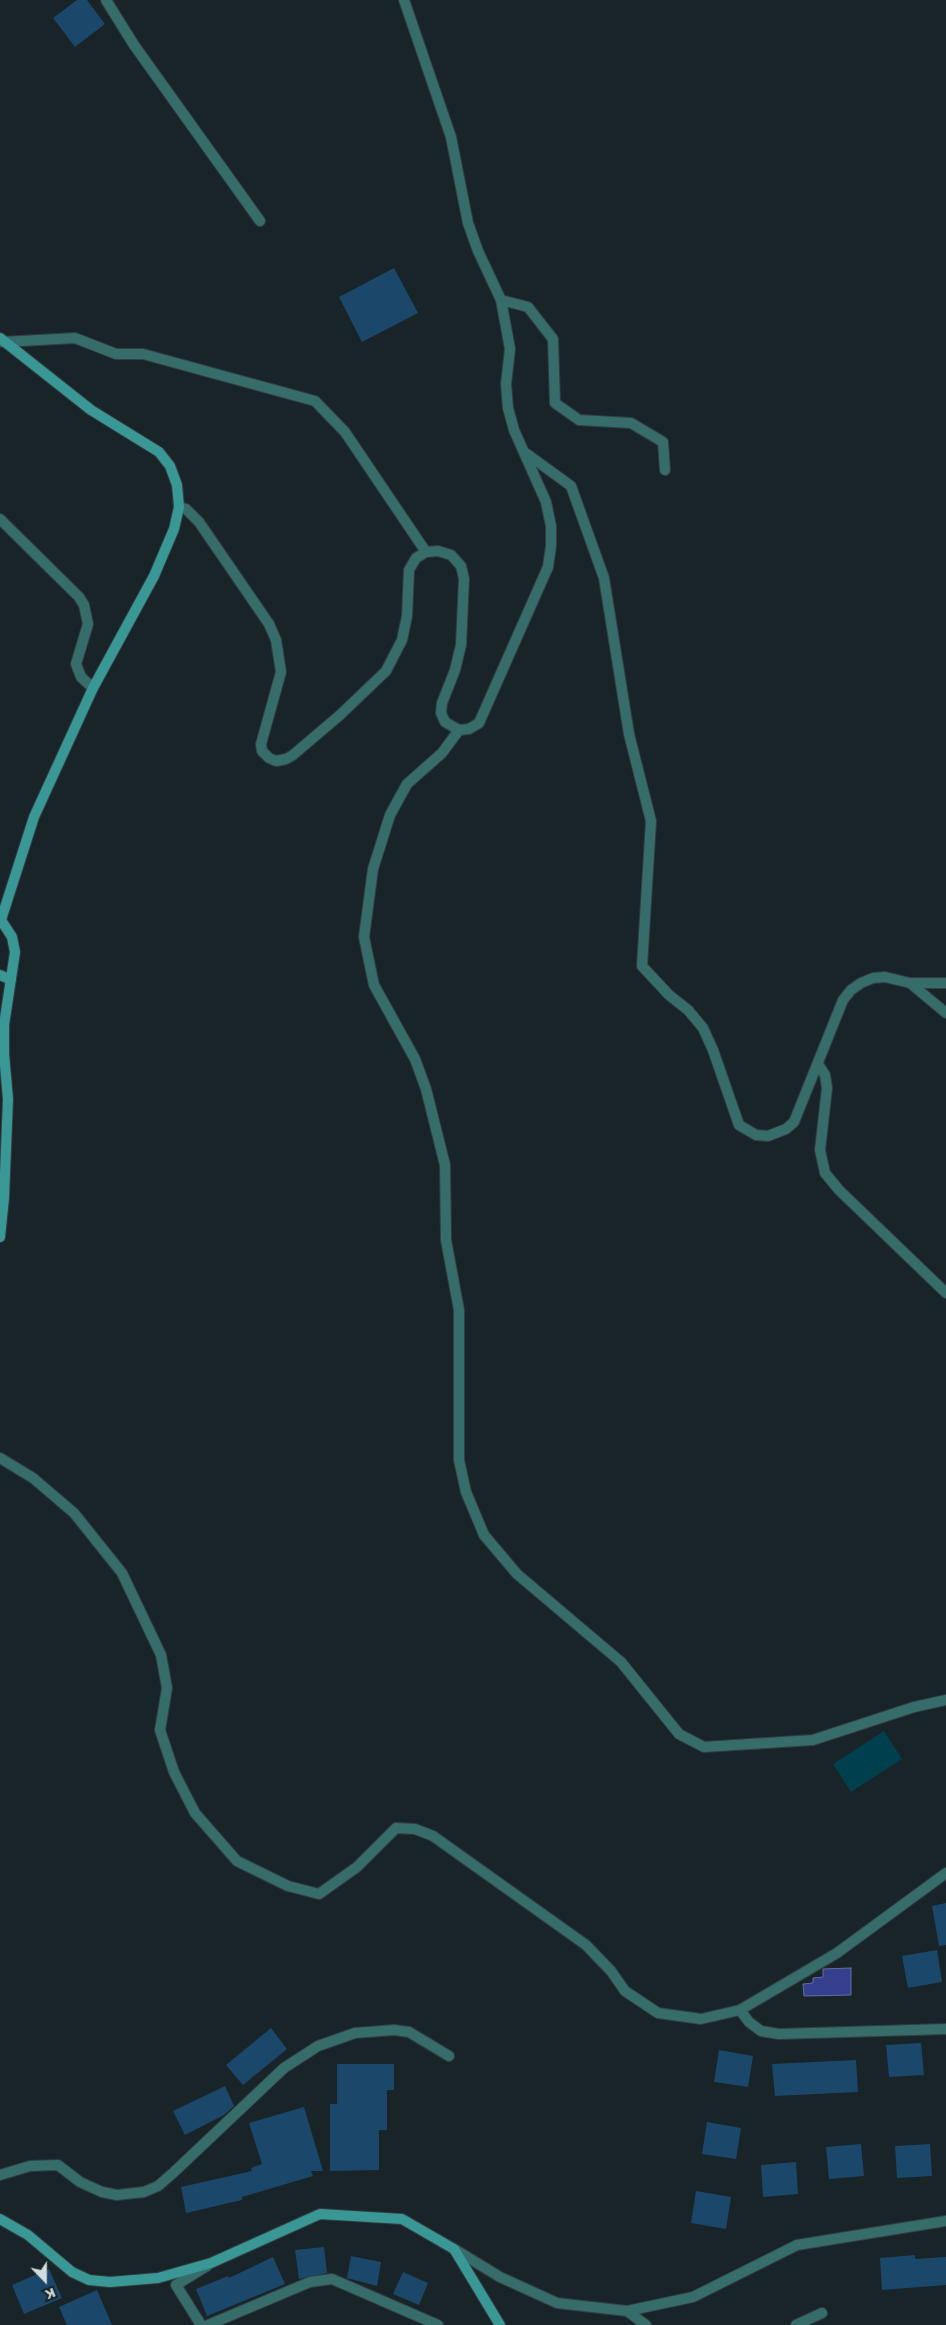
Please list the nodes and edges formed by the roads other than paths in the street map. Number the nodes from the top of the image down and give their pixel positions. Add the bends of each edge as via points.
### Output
1 (106, 0) edge
2 (404, 0) edge
3 (260, 221) dead end
4 (501, 300) junction
5 (1, 340) edge
6 (526, 453) junction
7 (665, 470) dead end
8 (179, 507) junction
9 (0, 519) edge
10 (426, 552) junction
11 (93, 688) junction
12 (459, 730) junction
13 (1, 921) edge
14 (0, 975) edge
15 (11, 980) junction
16 (910, 983) junction
17 (946, 983) edge
18 (946, 1013) edge
19 (3, 1015) edge
20 (818, 1064) junction
21 (0, 1133) edge
22 (6, 1144) junction
23 (0, 1237) edge
24 (946, 1293) edge
25 (0, 1458) edge
26 (946, 1700) edge
27 (946, 1873) edge
28 (740, 2010) junction
29 (946, 2029) edge
30 (449, 2056) dead end
31 (0, 2175) edge
32 (0, 2219) edge
33 (946, 2221) edge
34 (454, 2249) junction
35 (211, 2263) junction
36 (627, 2311) junction
37 (822, 2313) dead end
38 (201, 2325) edge
39 (208, 2325) edge
40 (438, 2325) edge
41 (500, 2325) edge
42 (646, 2325) edge
43 (796, 2325) edge

1 - 3 street via 134,45
2 - 4 street via 452,137 468,223
4 - 6 street via 510,348 506,384 508,408 514,430
4 - 7 street via 528,307 553,339 555,403 579,420 630,423 663,442
5 - 8 street via 91,410 159,452 170,466 178,485
5 - 10 street via 75,338 116,354 143,354 315,401 345,432
6 - 12 street via 546,502 551,526 548,567 479,723
6 - 20 street via 570,486 604,578 629,734 651,821 642,966 703,1028 740,1124 747,1131 768,1136 794,1122
8 - 10 street via 186,509 199,522 269,624 276,640 281,672 261,744 265,756 276,761 293,755 386,670 402,640 409,570 416,558
8 - 11 street via 174,529 154,576
9 - 11 street via 84,605 88,624 76,664 81,677
10 - 12 street via 451,555 461,566 464,579 461,645 441,714 445,722
11 - 13 street via 34,817
12 - 26 street via 442,753 406,784 390,815 373,869 364,937 374,985 415,1058 445,1165 446,1240 459,1310 459,1460 466,1492 484,1535 517,1574 620,1662 679,1734 704,1747 813,1740 914,1707
13 - 15 street via 8,928 14,944
14 - 15 street
15 - 19 street
16 - 17 street
16 - 18 street
16 - 20 street via 873,978 851,990 843,1000
19 - 22 street via 8,1099
20 - 24 street via 825,1075 827,1088 820,1150 825,1173
21 - 22 street
22 - 23 street
25 - 28 street via 33,1478 74,1513 122,1573 161,1655 167,1688 160,1730 174,1772 195,1813 237,1861 288,1886 319,1894 357,1866 396,1828 415,1829 433,1836 586,1945 625,1991 658,2013 701,2019
27 - 28 street via 837,1953
28 - 29 street via 761,2031 779,2034
30 - 31 street via 409,2032 394,2030 354,2033 318,2046 284,2068 173,2173 158,2186 144,2192 117,2195 102,2192 80,2182 58,2165 30,2166
32 - 35 street via 28,2235 72,2272 89,2280 158,2278
33 - 36 street via 797,2245 693,2297
34 - 35 street via 402,2219 320,2214
34 - 36 street via 500,2277 557,2303
34 - 41 street
35 - 38 street via 176,2285
36 - 42 street
37 - 43 street
39 - 40 street via 310,2282 332,2279

